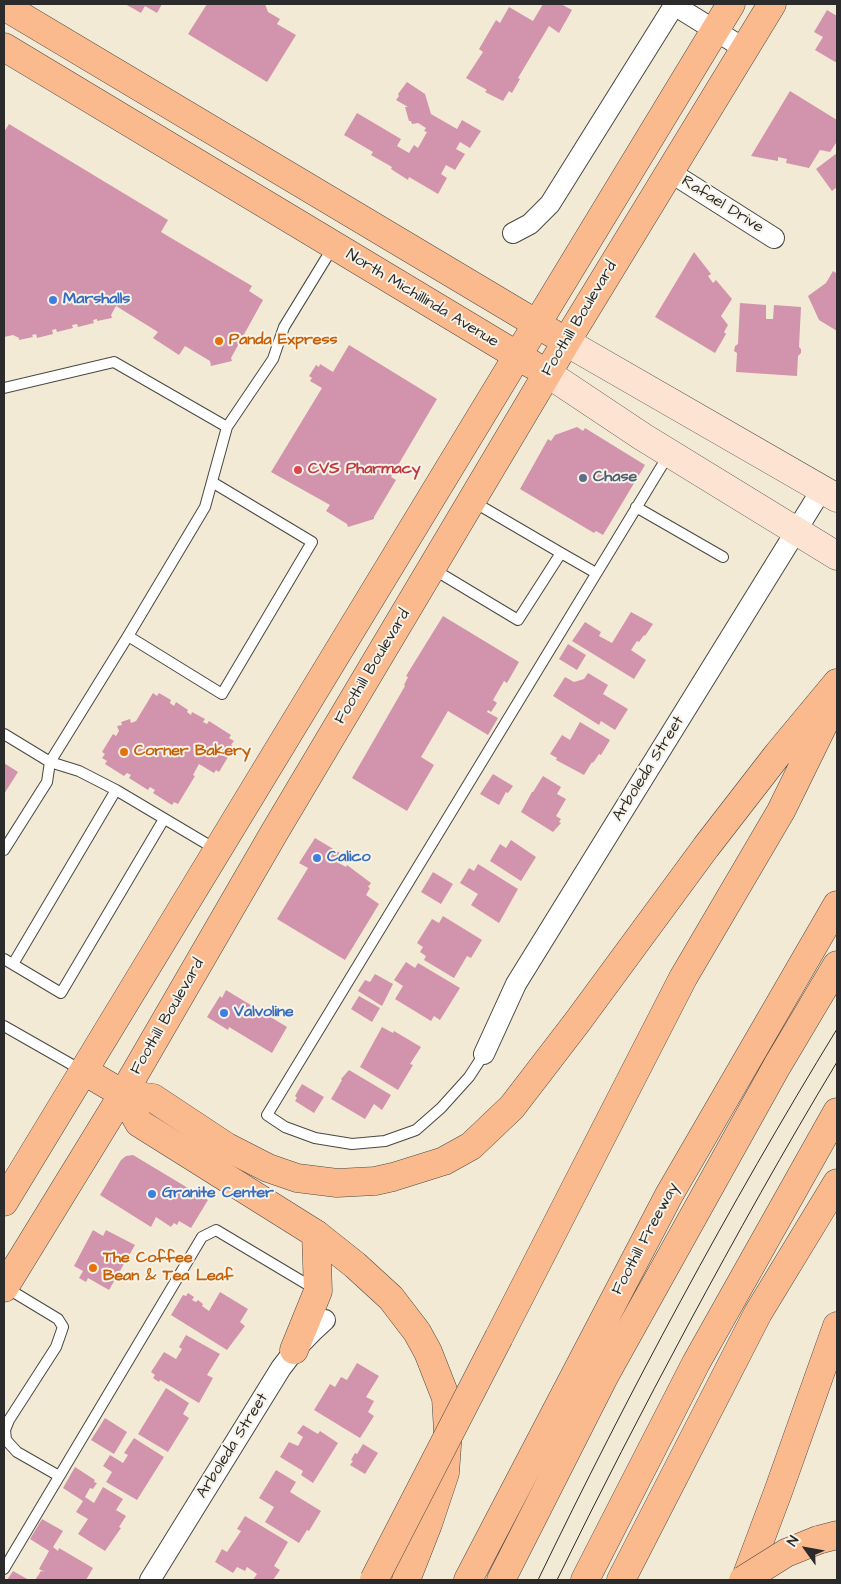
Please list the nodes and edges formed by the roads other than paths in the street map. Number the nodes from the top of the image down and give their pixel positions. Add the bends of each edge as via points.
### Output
1 (674, 4) edge
2 (731, 4) edge
3 (772, 4) edge
4 (4, 7) edge
5 (715, 31) junction
6 (4, 47) edge
7 (745, 49) junction
8 (670, 172) junction
9 (513, 233) dead end
10 (774, 238) dead end
11 (333, 246) junction
12 (537, 323) junction
13 (566, 342) junction
14 (516, 356) junction
15 (547, 373) junction
16 (4, 388) edge
17 (227, 427) junction
18 (669, 453) junction
19 (212, 482) junction
20 (830, 493) edge
21 (472, 501) junction
22 (636, 507) junction
23 (796, 532) junction
24 (561, 553) junction
25 (837, 556) edge
26 (723, 557) dead end
27 (432, 569) junction
28 (596, 574) junction
29 (128, 636) junction
30 (837, 683) edge
31 (837, 697) edge
32 (4, 734) edge
33 (50, 762) junction
34 (116, 790) junction
35 (164, 819) junction
36 (4, 850) edge
37 (217, 850) junction
38 (837, 905) edge
39 (8, 961) edge
40 (837, 965) edge
41 (4, 1026) edge
42 (484, 1054) joint
43 (84, 1071) junction
44 (123, 1094) junction
45 (837, 1112) edge
46 (837, 1183) edge
47 (4, 1202) edge
48 (316, 1234) junction
49 (4, 1287) edge
50 (318, 1291) junction
51 (325, 1320) dead end
52 (837, 1326) edge
53 (294, 1350) junction
54 (59, 1476) junction
55 (828, 1537) edge
56 (4, 1569) edge
57 (150, 1580) edge
58 (374, 1580) edge
59 (406, 1580) edge
60 (468, 1580) edge
61 (500, 1580) edge
62 (585, 1580) edge
63 (621, 1580) edge
64 (744, 1580) edge

1 - 5 street
1 - 9 street via 550,204 530,224
2 - 5 main road
3 - 7 main road, Foothill Boulevard
4 - 12 main road
5 - 7 street
5 - 12 main road
6 - 11 main road, North Michillinda Avenue
7 - 8 main road, Foothill Boulevard
8 - 10 street, Rafael Drive
8 - 13 main road, Foothill Boulevard
11 - 14 main road, North Michillinda Avenue
11 - 17 lane via 284,327 273,358
12 - 13 main road
12 - 14 main road
13 - 15 main road, Foothill Boulevard
13 - 20 main road
14 - 15 main road, North Michillinda Avenue
14 - 37 main road
15 - 18 main road, North Michillinda Avenue
15 - 21 main road, Foothill Boulevard
16 - 17 lane via 114,362
17 - 19 lane
18 - 22 lane
18 - 23 main road, North Michillinda Avenue
19 - 29 lane via 205,507
19 - 29 lane via 312,542 222,694
20 - 23 street, Arboleda Street
21 - 24 lane
21 - 27 main road, Foothill Boulevard
22 - 26 lane
22 - 28 lane
23 - 25 main road, North Michillinda Avenue
23 - 42 street, Arboleda Street via 516,984
24 - 27 lane via 518,620
24 - 28 lane
27 - 44 main road, Foothill Boulevard
28 - 42 lane via 268,1115 285,1127 315,1138 352,1144 385,1141 416,1130 469,1077
29 - 33 lane
30 - 44 main road via 706,847 512,1107 471,1146 444,1162 375,1180 337,1183 297,1178 268,1168 227,1146 153,1098
31 - 58 main road, bridge via 781,811 682,978
32 - 33 lane
33 - 34 lane via 79,771
33 - 36 lane via 47,782
34 - 35 lane
34 - 39 lane
35 - 37 lane
35 - 39 lane via 61,993
37 - 43 main road
38 - 60 main road, Foothill Freeway via 669,1195
40 - 61 main road via 605,1375
41 - 43 lane
43 - 44 main road
43 - 47 main road
44 - 48 main road via 139,1123
44 - 49 main road, Foothill Boulevard
45 - 62 main road via 696,1363
46 - 63 main road via 758,1313
48 - 50 main road
48 - 59 main road via 391,1298 417,1332 446,1398 445,1473
49 - 54 lane via 58,1319 63,1327 56,1347 5,1430 6,1440 18,1452
50 - 53 main road
50 - 54 lane via 216,1230 202,1237
51 - 53 street, Arboleda Street
52 - 64 main road
53 - 57 street, Arboleda Street
54 - 56 lane
55 - 64 main road, bridge via 786,1553

